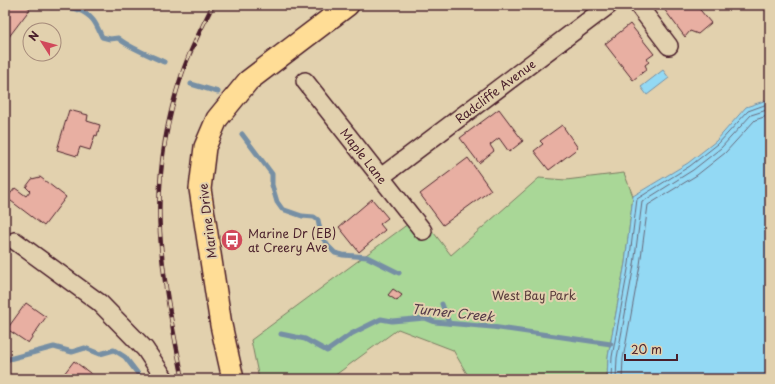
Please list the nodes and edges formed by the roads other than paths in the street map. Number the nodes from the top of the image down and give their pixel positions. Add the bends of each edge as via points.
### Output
1 (348, 5) edge
2 (609, 5) edge
3 (638, 5) edge
4 (669, 46) dead end
5 (305, 81) dead end
6 (381, 177) junction
7 (423, 232) dead end
8 (15, 241) dead end
9 (164, 379) edge
10 (233, 379) edge

1 - 10 main road, Marine Drive via 248,81 217,120 205,147 200,189 221,324
2 - 6 street, Radcliffe Avenue
3 - 4 street
5 - 6 street, Maple Lane
6 - 7 street, Maple Lane
8 - 9 street via 100,302 145,350

